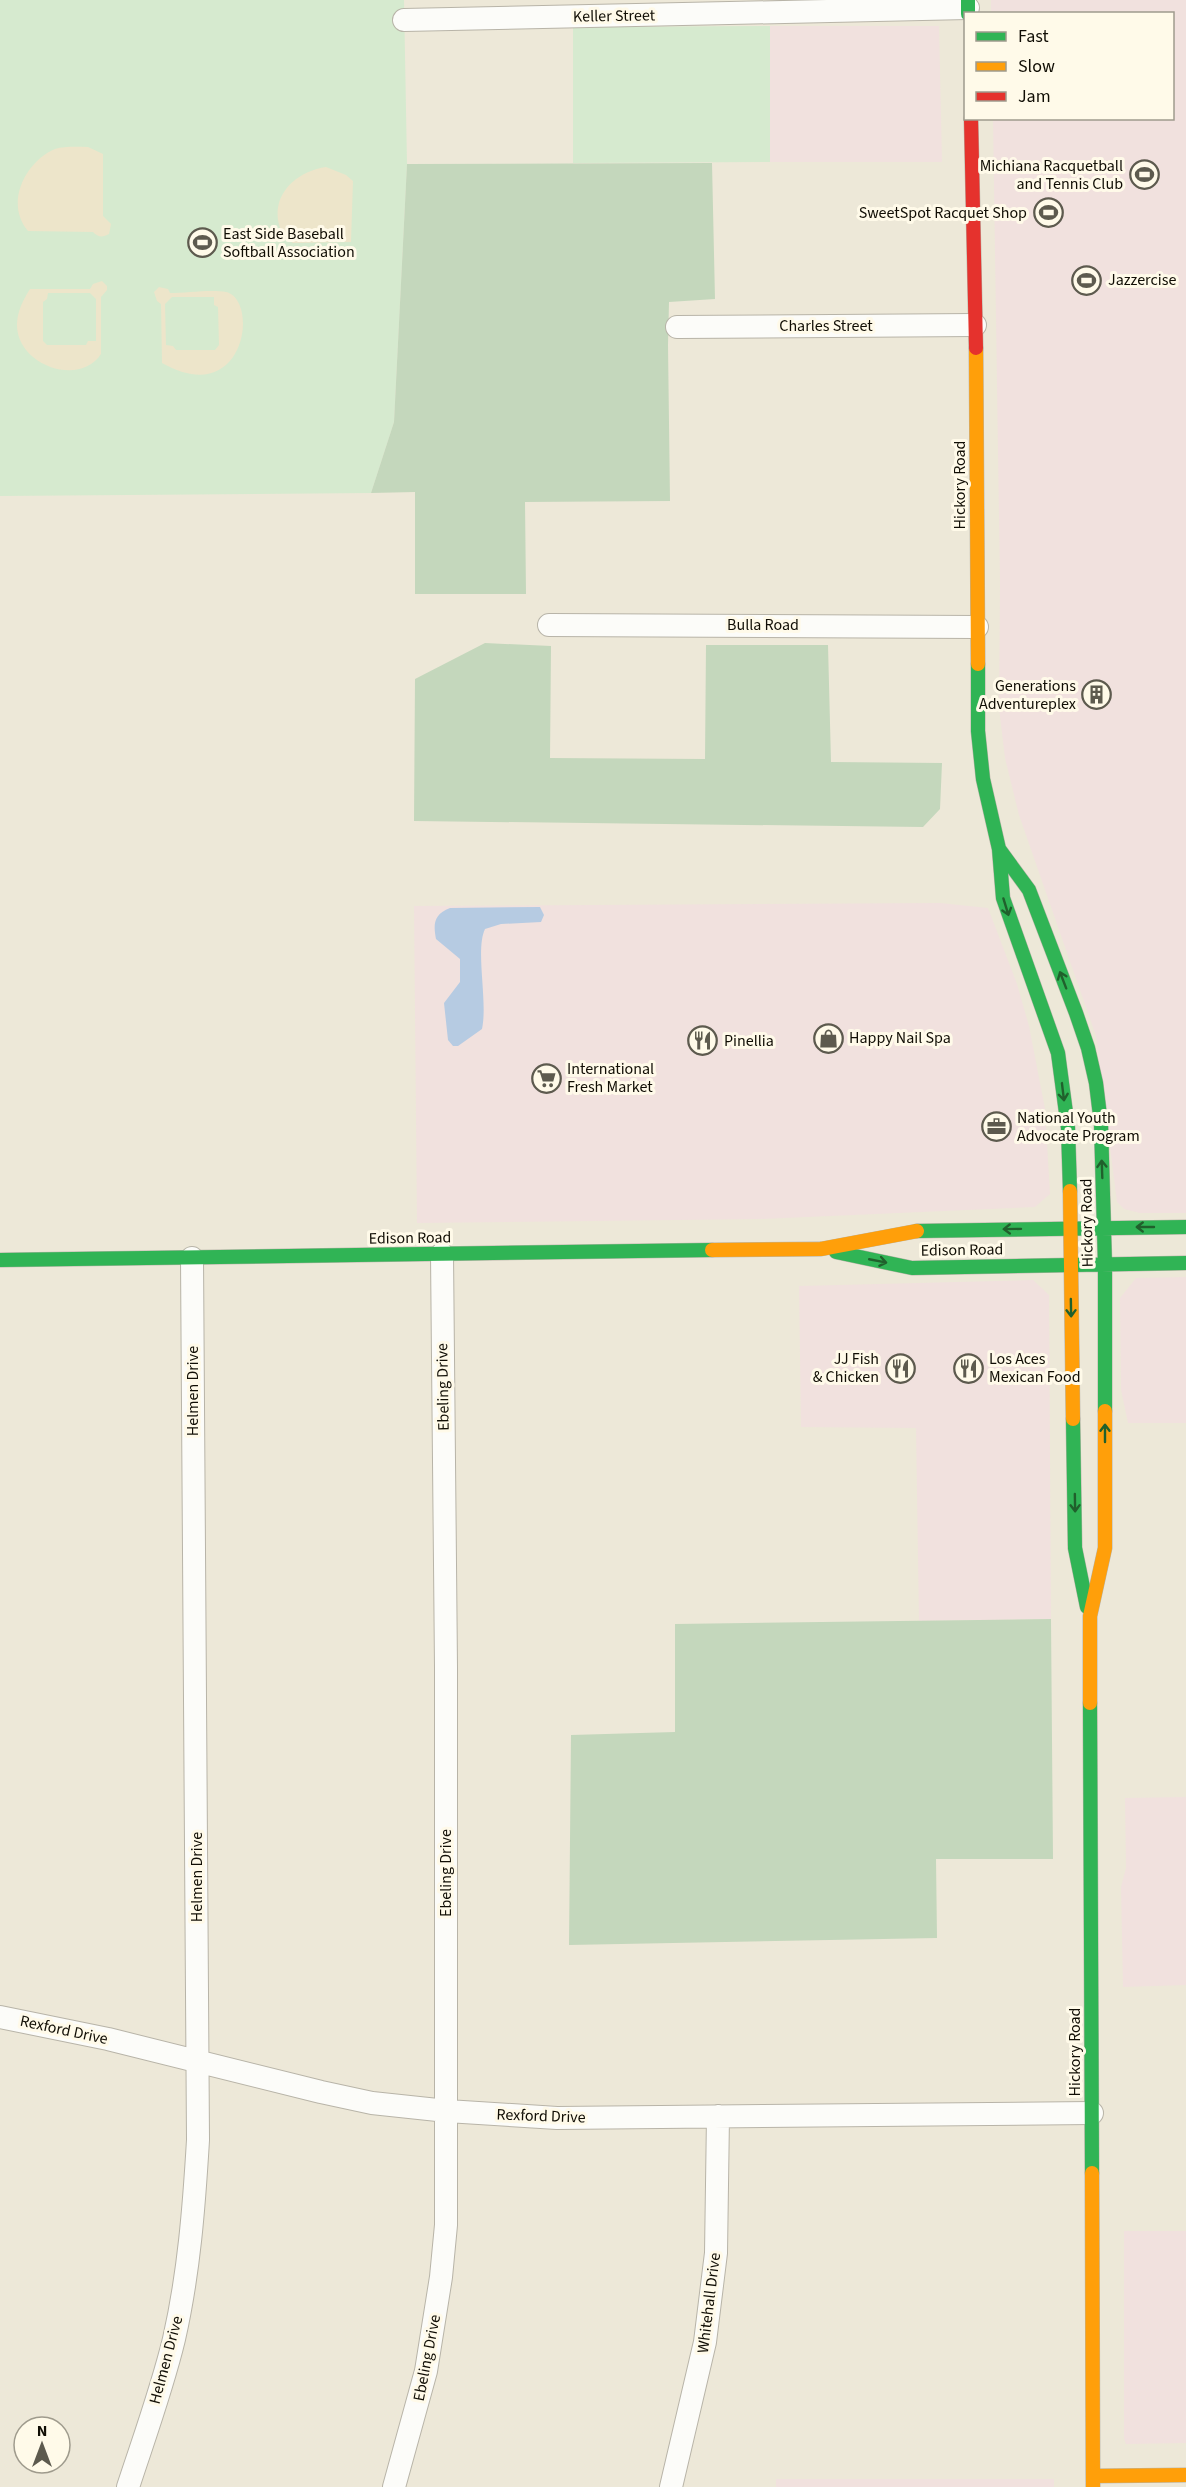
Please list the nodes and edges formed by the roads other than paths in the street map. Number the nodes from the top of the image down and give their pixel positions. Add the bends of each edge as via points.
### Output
1 (968, 7) edge
2 (404, 20) dead end
3 (971, 120) edge
4 (975, 325) junction
5 (677, 327) dead end
6 (549, 625) dead end
7 (976, 627) junction
8 (999, 849) junction
9 (1104, 1227) junction
10 (1186, 1227) edge
11 (1071, 1228) junction
12 (821, 1249) junction
13 (442, 1254) junction
14 (192, 1258) junction
15 (0, 1260) edge
16 (1186, 1263) edge
17 (1105, 1265) junction
18 (1071, 1266) junction
19 (1090, 1616) junction
20 (0, 2017) edge
21 (197, 2061) junction
22 (447, 2111) junction
23 (1092, 2113) junction
24 (718, 2116) junction
25 (1186, 2475) edge
26 (1093, 2482) edge
27 (128, 2487) edge
28 (394, 2487) edge
29 (672, 2487) edge

1 - 2 street, Keller Street
3 - 4 street, Hickory Road
4 - 5 street, Charles Street
4 - 7 street, Hickory Road
6 - 7 street, Bulla Road
7 - 8 street, Hickory Road via 978,731 983,778
9 -> 8 street, Hickory Road via 1101,1124 1088,1048 1029,890
8 -> 11 street, Hickory Road via 1003,898 1058,1053 1068,1128
10 -> 9 street, Edison Road
9 - 11 street, Edison Road
9 - 17 street, Hickory Road
11 -> 12 street, Edison Road via 911,1231
11 - 18 street, Hickory Road
12 - 13 street, Edison Road
12 -> 18 street, Edison Road via 912,1268
13 - 14 street, Edison Road
13 - 22 street, Ebeling Drive
14 - 15 street, Edison Road
14 - 21 street, Helmen Drive
16 - 17 street, Edison Road
17 - 18 street, Edison Road
19 -> 17 street, Hickory Road via 1105,1548
18 -> 19 street, Hickory Road via 1075,1548
19 - 23 street, Hickory Road
20 - 21 street, Rexford Drive
21 - 22 street, Rexford Drive via 372,2103
21 - 27 street, Helmen Drive via 198,2140 183,2293 165,2374
22 - 24 street, Rexford Drive via 557,2118
22 - 28 street, Ebeling Drive via 446,2225 441,2277 426,2371
23 - 24 street, Rexford Drive
23 - 26 street, Hickory Road
24 - 29 street, Whitehall Drive via 716,2253 705,2342
25 - 26 street

